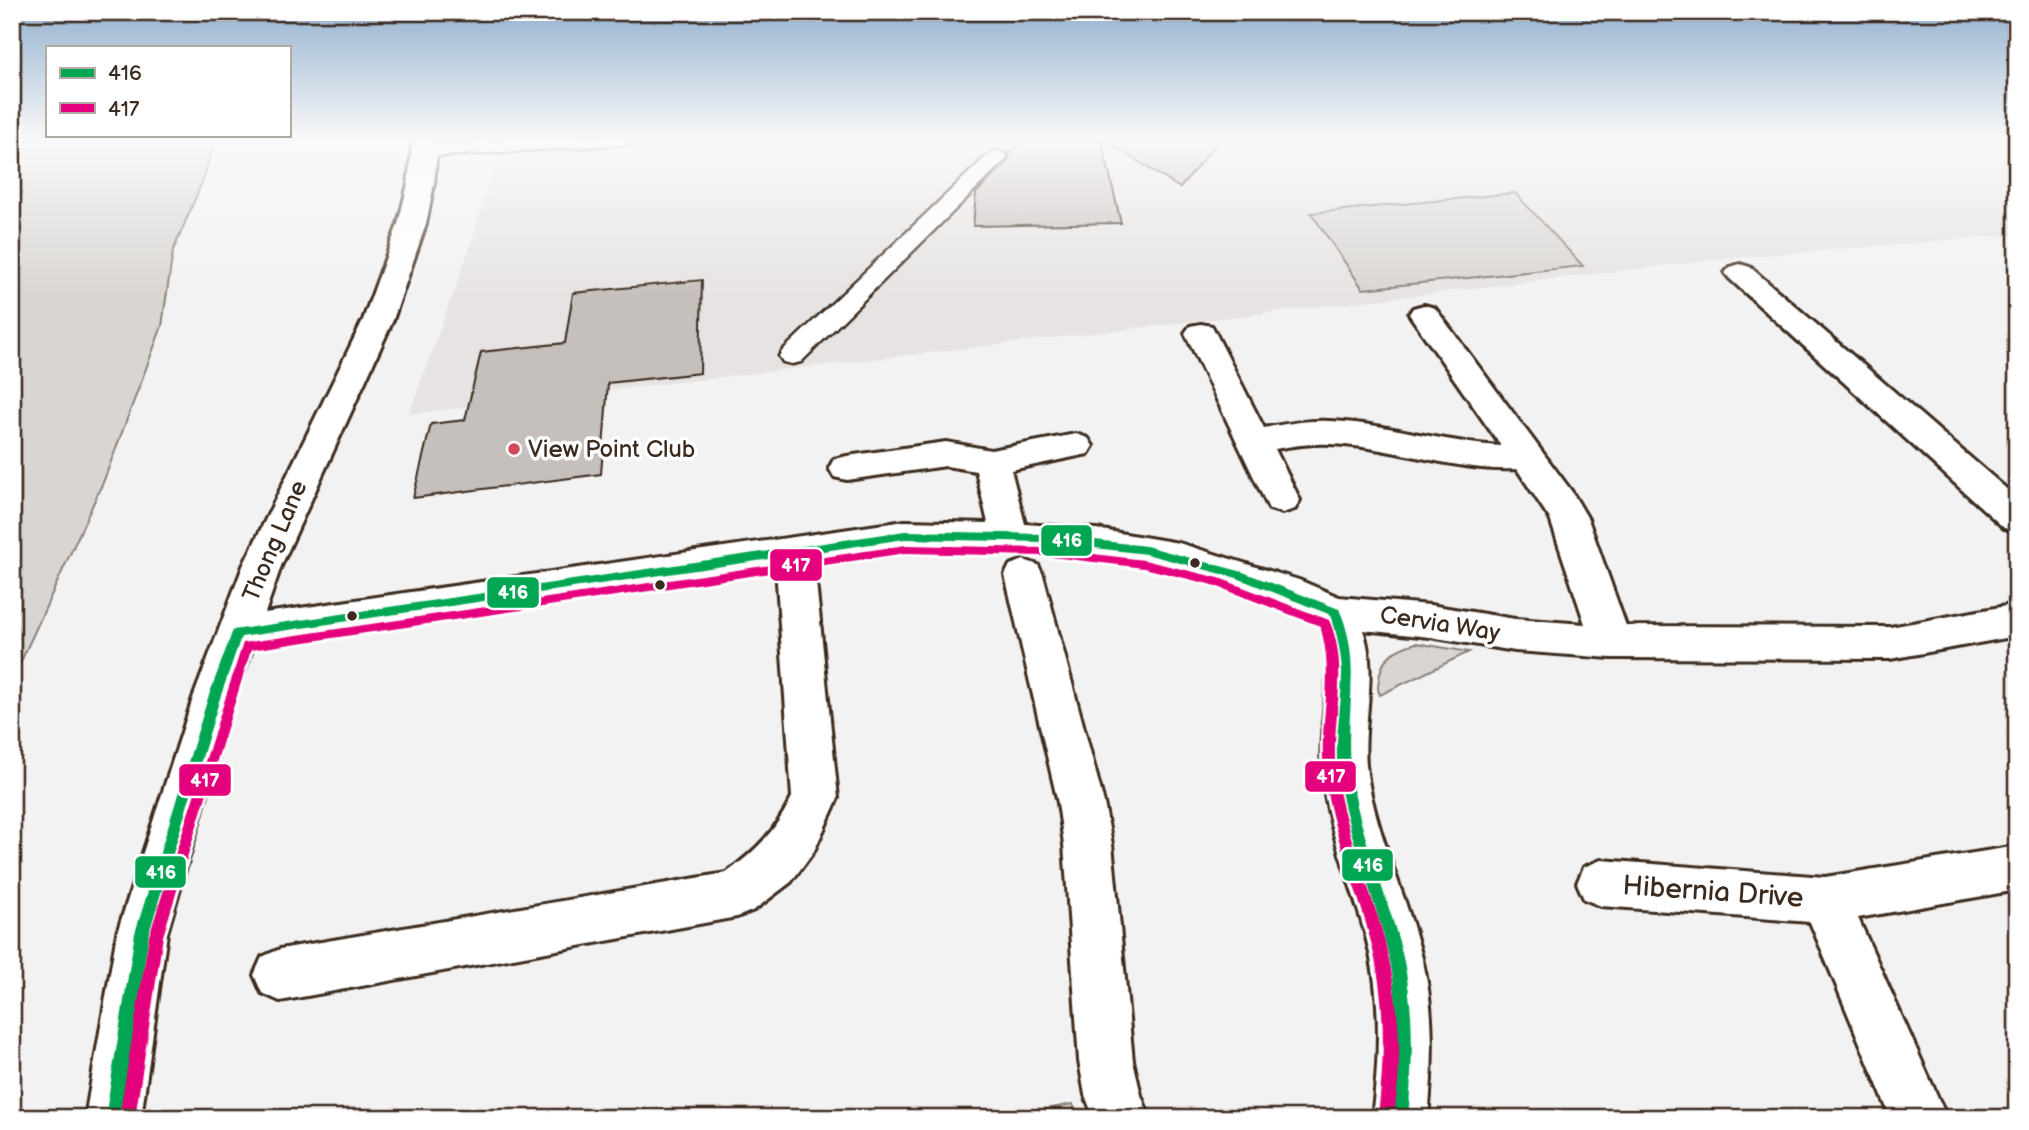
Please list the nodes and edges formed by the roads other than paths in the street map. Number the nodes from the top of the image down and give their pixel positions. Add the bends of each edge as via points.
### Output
1 (419, 191) edge
2 (962, 191) edge
3 (1740, 273) dead end
4 (1424, 314) dead end
5 (1201, 333) dead end
6 (792, 356) dead end
7 (1254, 441) junction
8 (1076, 446) dead end
9 (1527, 457) junction
10 (991, 462) junction
11 (847, 468) dead end
12 (1282, 500) dead end
13 (2017, 519) edge
14 (794, 550) junction
15 (1017, 556) junction
16 (1335, 612) junction
17 (2017, 620) edge
18 (237, 633) junction
19 (1611, 642) junction
20 (2017, 868) edge
21 (1601, 883) dead end
22 (1825, 900) junction
23 (280, 975) dead end
24 (113, 1118) edge
25 (1122, 1118) edge
26 (1400, 1118) edge
27 (1919, 1118) edge

1 - 18 street, Thong Lane via 378,320 284,518
2 - 6 street
3 - 13 street
4 - 9 street
5 - 7 street
7 - 9 street via 1340,433 1452,455
7 - 12 street
8 - 10 street
9 - 19 street via 1569,519
10 - 11 street via 946,454
10 - 15 street
14 - 15 street, Cervia Way via 905,536
14 - 18 street, Cervia Way
14 - 23 street via 815,798 797,836 774,866 737,894
15 - 16 street, Cervia Way via 1096,543 1179,557
15 - 25 street via 1081,803 1106,1061
16 - 19 street, Cervia Way
16 - 26 street via 1349,657 1344,771 1396,958 1405,1013 1407,1064
17 - 19 street, Cervia Way via 1891,643
18 - 24 street, Thong Lane via 142,933
20 - 22 street, Hibernia Drive
21 - 22 street, Hibernia Drive
22 - 27 street, Hibernia Drive

